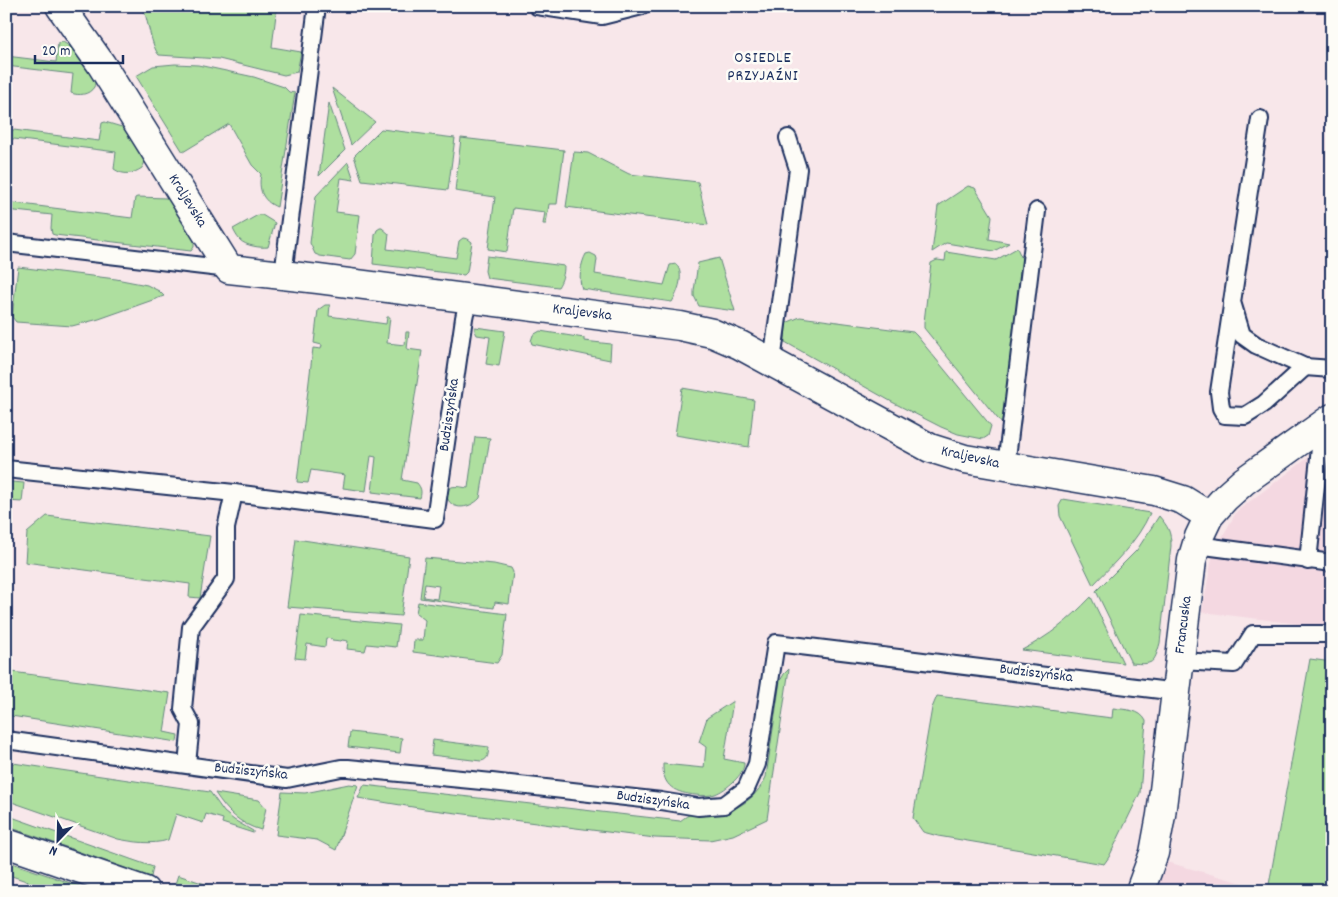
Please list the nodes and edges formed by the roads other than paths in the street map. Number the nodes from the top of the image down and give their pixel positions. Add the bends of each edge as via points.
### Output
1 (60, 6) edge
2 (317, 6) edge
3 (537, 6) edge
4 (642, 6) edge
5 (1260, 119) dead end
6 (788, 138) dead end
7 (1037, 211) dead end
8 (6, 243) edge
9 (230, 269) junction
10 (283, 275) junction
11 (468, 299) junction
12 (1232, 302) junction
13 (772, 362) junction
14 (1305, 367) junction
15 (1332, 369) edge
16 (1325, 423) edge
17 (1006, 466) junction
18 (6, 469) edge
19 (234, 494) junction
20 (1209, 516) junction
21 (1197, 545) junction
22 (1308, 560) junction
23 (1332, 563) edge
24 (1332, 634) edge
25 (1180, 661) junction
26 (1177, 692) junction
27 (6, 740) edge
28 (187, 764) junction
29 (6, 843) edge
30 (145, 891) edge
31 (1140, 891) edge

1 - 9 street, Kraljevska via 101,64
2 - 10 lane
3 - 4 lane via 602,16
5 - 12 lane
6 - 13 lane via 798,169
7 - 17 lane
8 - 9 lane
9 - 10 street, Kraljevska
10 - 11 street, Kraljevska
11 - 13 street, Kraljevska via 680,326 712,333
11 - 19 lane, Budziszyńska via 435,519
12 - 14 lane via 1242,335 1256,345
12 - 14 lane via 1219,392 1225,415 1245,416 1264,404
13 - 17 street, Kraljevska via 930,448 965,459
14 - 15 lane
16 - 20 street, Francuska via 1244,481
16 - 22 lane
17 - 20 street, Kraljevska via 1154,491 1183,500
18 - 19 lane, Budziszyńska
19 - 28 lane via 226,528 226,578 191,627 183,709 191,724
20 - 21 street, Francuska
21 - 22 lane
21 - 25 street, Francuska via 1192,560
22 - 23 lane
24 - 25 lane via 1252,634 1234,664
25 - 26 street, Francuska
26 - 28 lane, Budziszyńska via 776,643 757,764 746,789 724,804 698,807 371,769 341,768 287,778
26 - 31 street, Francuska via 1154,853
27 - 28 lane, Budziszyńska
29 - 30 street

